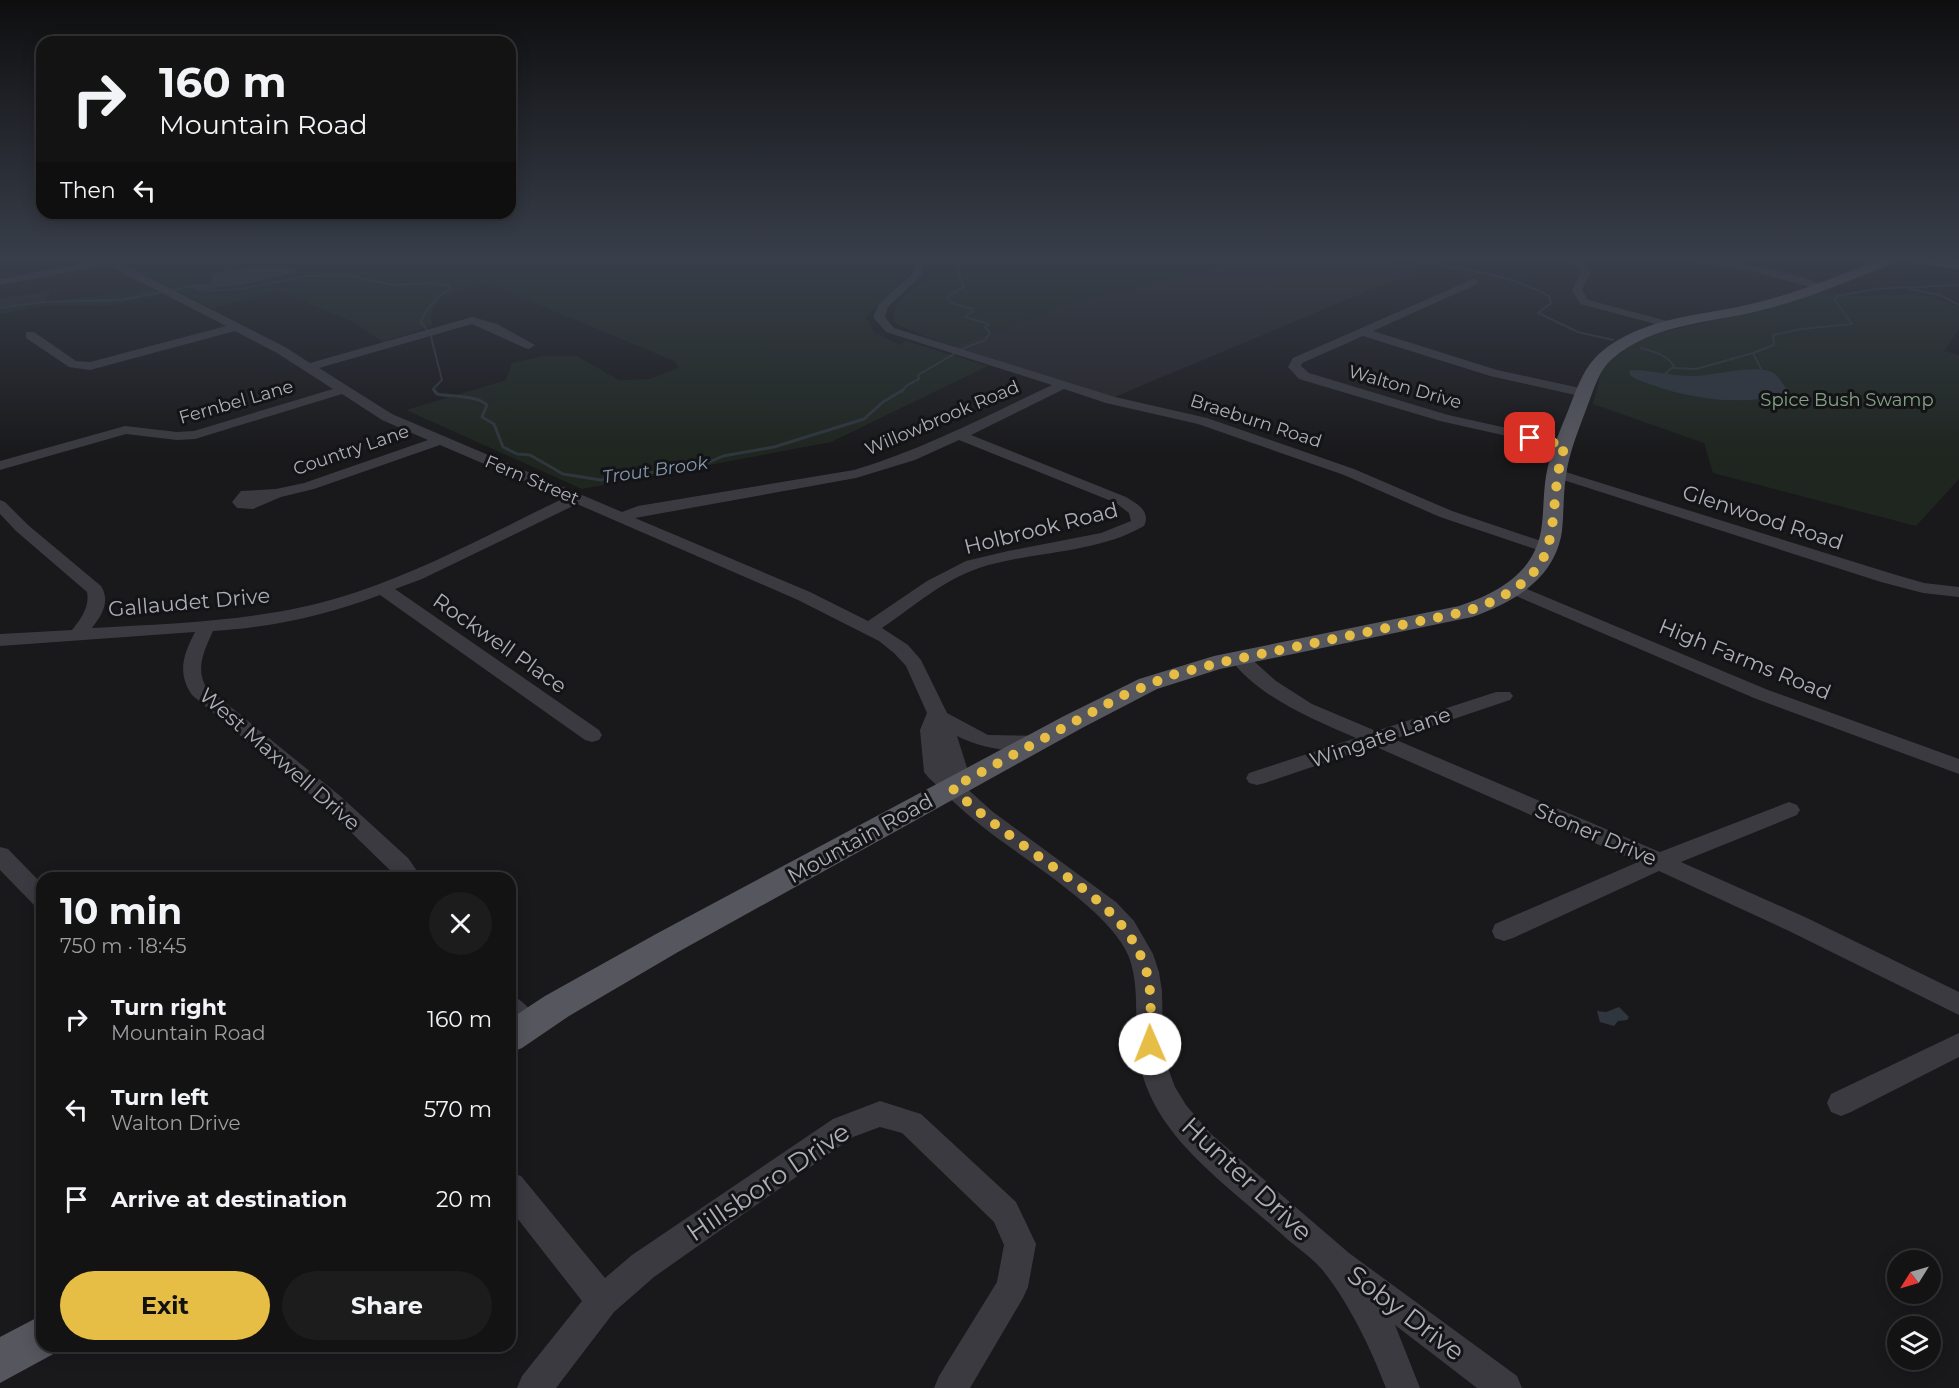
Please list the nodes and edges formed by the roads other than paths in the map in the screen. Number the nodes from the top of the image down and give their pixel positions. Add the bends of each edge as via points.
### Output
1 (232, 325) edge
2 (456, 325) edge
3 (488, 325) edge
4 (884, 325) edge
5 (1380, 325) edge
6 (1671, 325) edge
7 (236, 327) junction
8 (1364, 332) junction
9 (30, 335) dead end
10 (529, 345) dead end
11 (310, 367) junction
12 (1063, 385) junction
13 (343, 390) junction
14 (1584, 393) junction
15 (958, 435) junction
16 (438, 441) junction
17 (1565, 445) junction
18 (0, 466) edge
19 (1556, 474) junction
20 (276, 494) dead end
21 (575, 499) junction
22 (0, 505) edge
23 (621, 518) junction
24 (1547, 548) junction
25 (382, 589) junction
26 (1515, 589) junction
27 (1959, 592) edge
28 (207, 626) junction
29 (870, 628) junction
30 (78, 634) junction
31 (0, 640) edge
32 (1239, 658) junction
33 (1503, 696) dead end
34 (936, 715) junction
35 (592, 735) dead end
36 (1374, 738) junction
37 (1039, 741) junction
38 (1956, 765) edge
39 (1257, 778) dead end
40 (952, 788) junction
41 (1789, 810) dead end
42 (0, 855) edge
43 (1660, 861) junction
44 (406, 872) edge
45 (36, 893) edge
46 (1504, 931) dead end
47 (1959, 1004) edge
48 (516, 1023) edge
49 (1959, 1044) edge
50 (1841, 1103) dead end
51 (516, 1193) edge
52 (1335, 1260) junction
53 (603, 1301) junction
54 (36, 1340) edge
55 (0, 1361) edge
56 (534, 1388) edge
57 (951, 1388) edge
58 (1403, 1388) edge
59 (1505, 1388) edge

1 - 7 street, Fern Street
2 - 11 street
3 - 10 street
4 - 12 street, Braeburn Road via 947,350
5 - 8 street, Walton Drive
6 - 14 main road, Mountain Road via 1631,339 1607,355 1593,371
7 - 9 street via 90,366 73,364
7 - 11 street, Fern Street
8 - 14 street via 1494,374
8 - 17 street, Walton Drive via 1297,361 1294,367 1304,376 1445,418
11 - 13 street, Fern Street
12 - 15 street, Willowbrook Road
12 - 24 street, Braeburn Road via 1202,421
13 - 16 street, Fern Street
13 - 18 street, Fernbel Lane via 195,435 174,437 147,429 125,430
14 - 17 main road, Mountain Road
15 - 23 street, Willowbrook Road via 897,462 856,474 638,511
15 - 29 street, Holbrook Road via 1121,500 1138,512 1138,523 1097,539 970,565
16 - 20 street, Country Lane
16 - 21 street, Fern Street
17 - 19 main road, Mountain Road
19 - 24 main road, Mountain Road
19 - 27 street, Glenwood Road via 1887,578
21 - 23 street, Fern Street
21 - 25 street, Gallaudet Drive
22 - 30 street via 95,590 98,601
23 - 29 street, Fern Street
24 - 26 main road, Mountain Road
25 - 28 street, Gallaudet Drive via 272,619
25 - 35 street, Rockwell Place
26 - 32 main road, Mountain Road via 1464,612
26 - 38 street, High Farms Road via 1761,694
28 - 30 street, Gallaudet Drive
28 - 44 street, West Maxwell Drive via 190,669 199,692 331,800
29 - 34 street, Fern Street via 914,664
30 - 31 street, Gallaudet Drive
32 - 36 street, Stoner Drive via 1286,697
32 - 37 main road, Mountain Road via 1148,684
33 - 36 street, Wingate Lane
34 - 37 street via 981,741
34 - 40 street via 930,730 935,772
36 - 39 street, Wingate Lane
36 - 43 street, Stoner Drive
37 - 40 main road, Mountain Road
40 - 48 main road, Mountain Road
40 - 52 street, Hunter Drive via 1107,908 1125,928 1146,972 1154,1068 1176,1114 1201,1143
41 - 43 street
42 - 45 street
43 - 46 street
43 - 47 street, Stoner Drive via 1886,965
49 - 50 street
51 - 53 street
52 - 58 street, Hunter Drive via 1383,1337
52 - 59 street, Soby Drive
53 - 56 street, Hillsboro Drive
53 - 57 street, Hillsboro Drive via 643,1266 843,1128 880,1114 911,1123 1005,1212 1020,1244 1012,1287
54 - 55 main road

